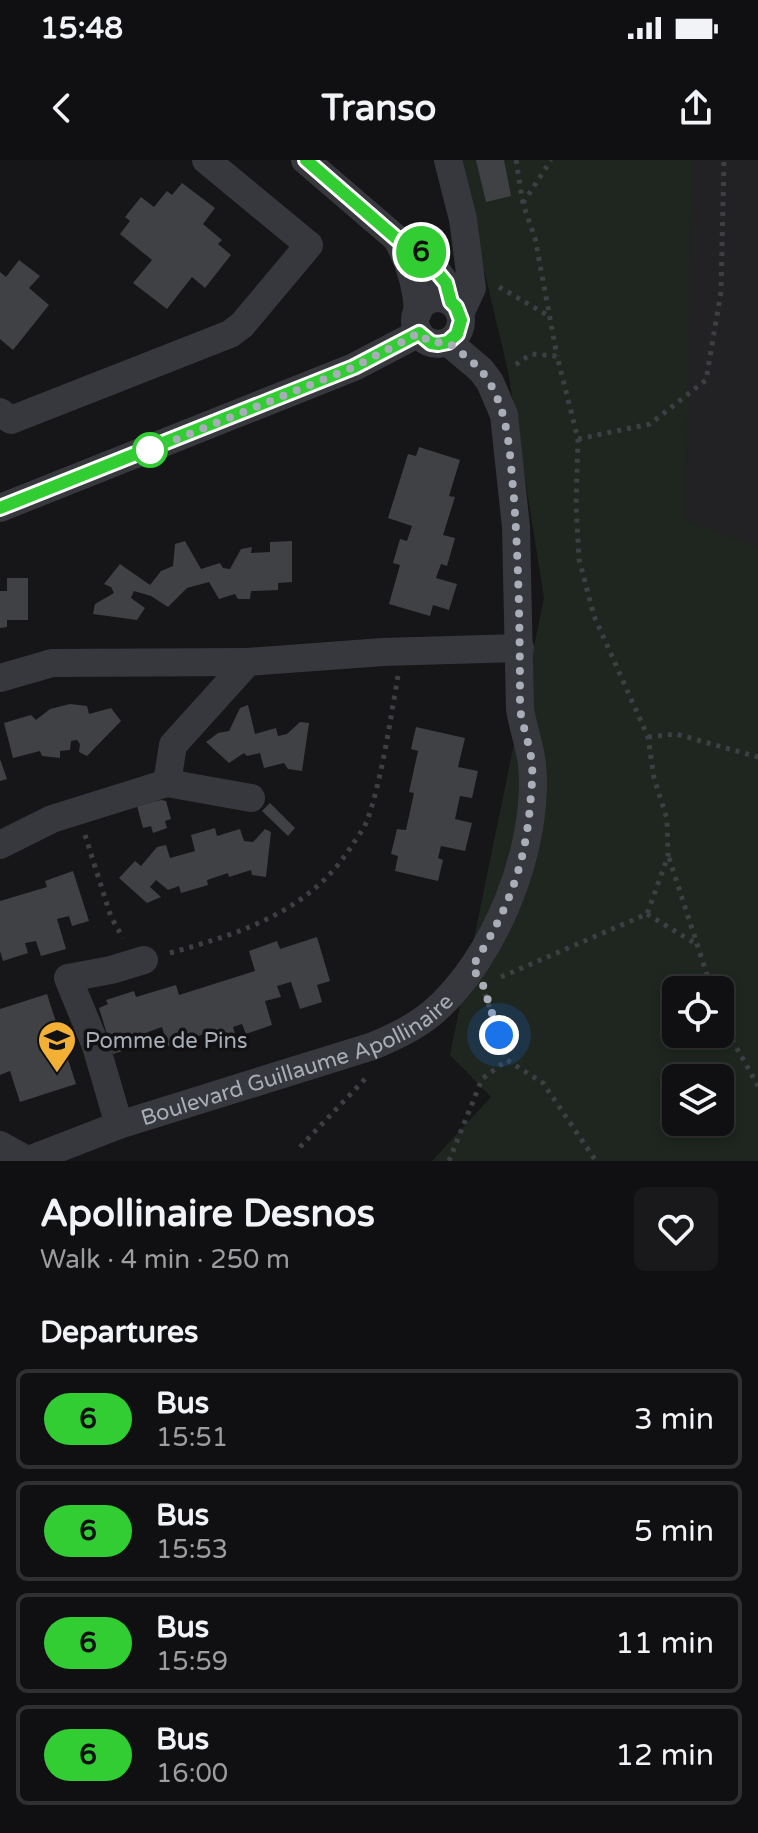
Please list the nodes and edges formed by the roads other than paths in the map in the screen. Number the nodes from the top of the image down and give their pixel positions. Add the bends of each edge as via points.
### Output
1 (206, 160) edge
2 (305, 160) edge
3 (448, 160) edge
4 (397, 239) junction
5 (455, 308) junction
6 (418, 323) junction
7 (448, 342) junction
8 (0, 412) edge
9 (3, 500) edge
10 (520, 648) junction
11 (248, 662) junction
12 (0, 678) edge
13 (167, 783) junction
14 (251, 798) dead end
15 (0, 845) edge
16 (144, 960) road end
17 (119, 1125) junction
18 (0, 1145) edge
19 (26, 1160) edge

1 - 8 street via 309,245 230,334 11,420
2 - 4 street
3 - 5 street via 472,288
4 - 5 street via 420,251 446,283
4 - 6 street via 410,262
5 - 6 street via 443,299 428,301
5 - 7 street via 460,328
6 - 7 street via 431,343
6 - 9 street via 354,367
7 - 10 street, Boulevard Guillaume Apollinaire via 481,370 504,415 516,527
10 - 11 street
10 - 17 street, Boulevard Guillaume Apollinaire via 520,709 532,762 527,835 517,883 478,976 407,1031 373,1046
11 - 12 street via 52,663
11 - 13 street via 173,745
13 - 14 street
13 - 15 street via 52,819
16 - 17 street via 68,978 96,1046
17 - 19 street, Boulevard Guillaume Apollinaire
18 - 19 street

